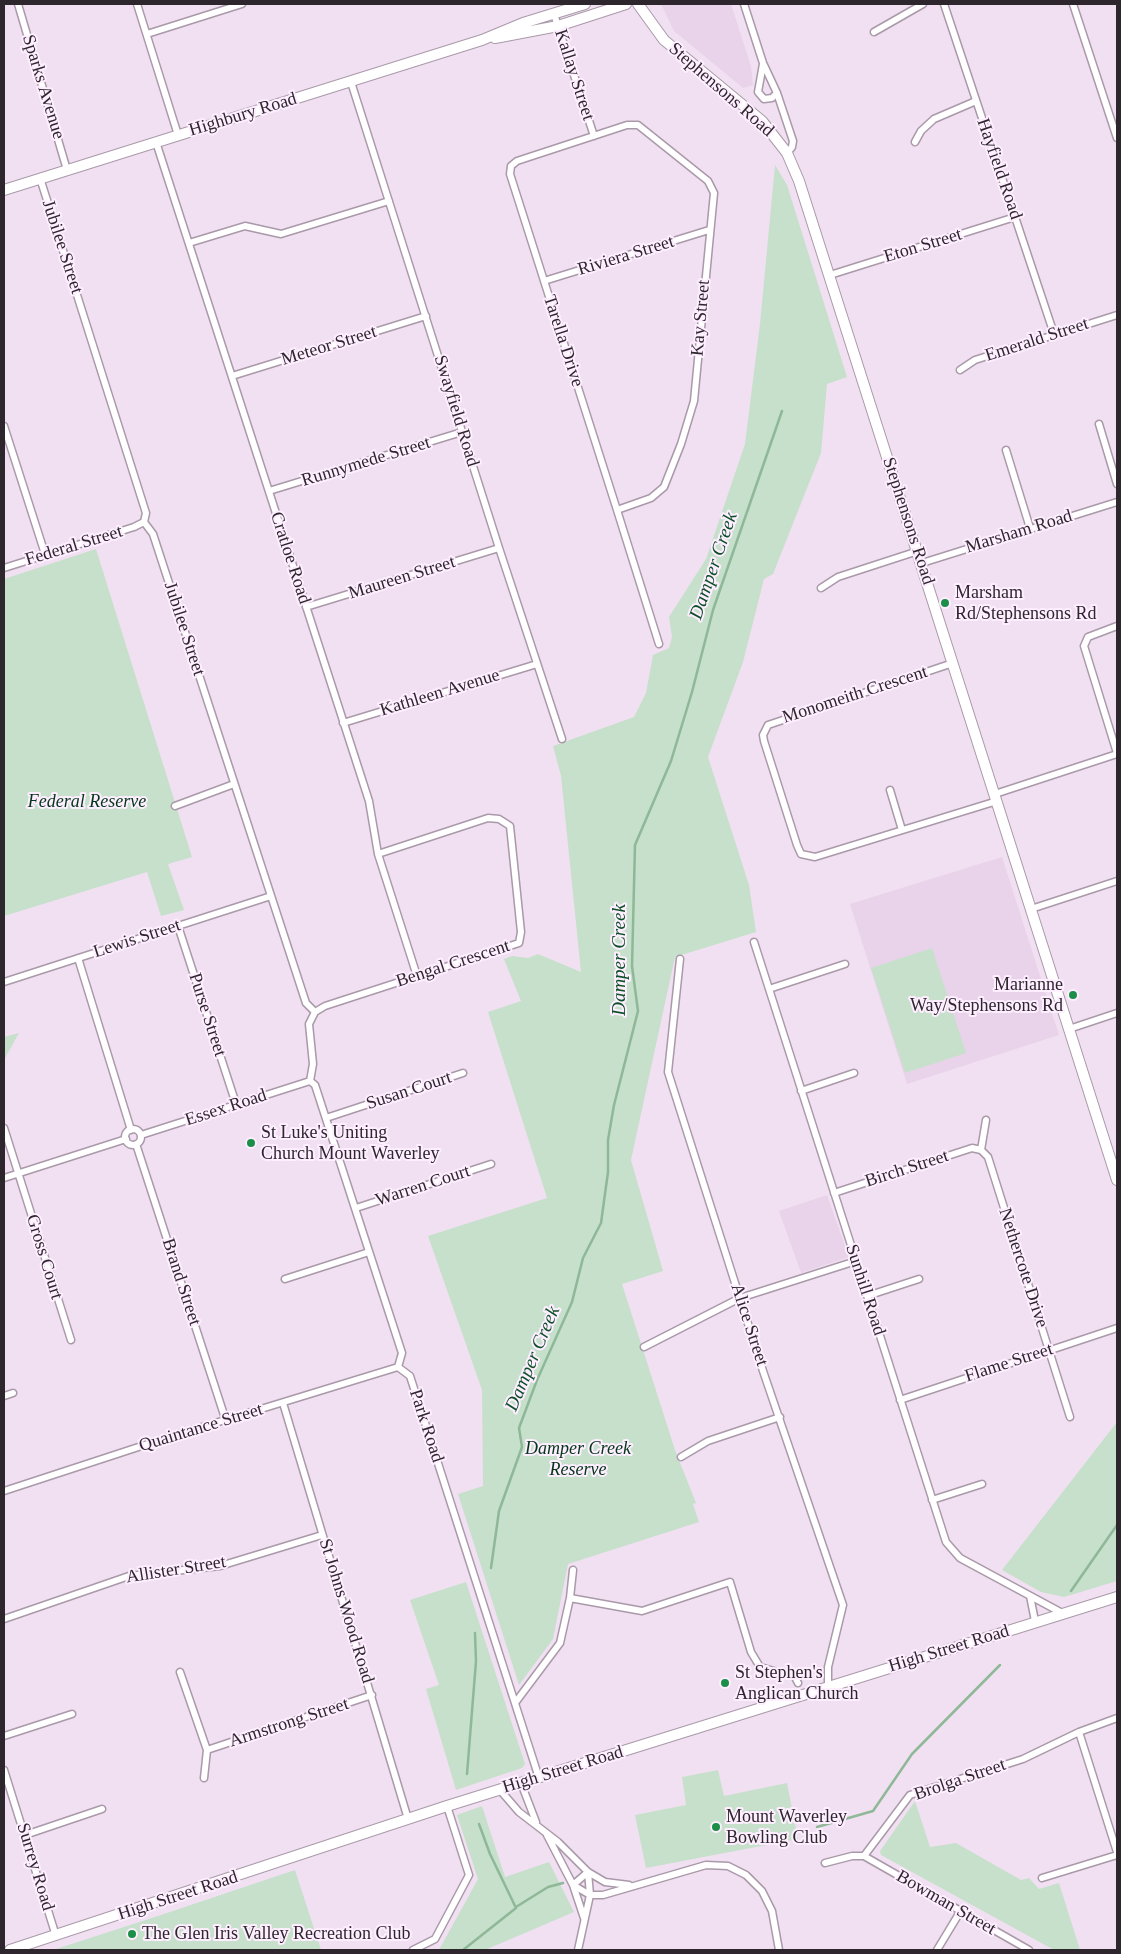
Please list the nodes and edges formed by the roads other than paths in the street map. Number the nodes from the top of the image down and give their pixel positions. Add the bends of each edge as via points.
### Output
1 (18, 4) edge
2 (137, 4) edge
3 (242, 4) edge
4 (585, 4) edge
5 (626, 4) edge
6 (638, 4) edge
7 (744, 4) edge
8 (923, 4) edge
9 (944, 4) edge
10 (1073, 4) edge
11 (554, 14) junction
12 (558, 26) junction
13 (874, 32) dead end
14 (147, 34) junction
15 (482, 40) junction
16 (763, 63) junction
17 (351, 82) junction
18 (776, 93) junction
19 (976, 101) junction
20 (638, 125) joint
21 (178, 135) junction
22 (594, 136) junction
23 (1117, 138) edge
24 (156, 142) junction
25 (915, 142) dead end
26 (787, 153) junction
27 (68, 170) junction
28 (40, 178) junction
29 (4, 190) edge
30 (389, 202) junction
31 (1015, 218) junction
32 (709, 230) junction
33 (189, 243) junction
34 (830, 275) junction
35 (544, 281) junction
36 (1117, 315) edge
37 (426, 316) junction
38 (1054, 334) junction
39 (960, 370) dead end
40 (232, 376) junction
41 (1099, 424) dead end
42 (4, 426) edge
43 (462, 432) junction
44 (1006, 450) dead end
45 (1117, 484) edge
46 (269, 491) junction
47 (1117, 502) edge
48 (616, 510) junction
49 (144, 522) junction
50 (1030, 528) junction
51 (499, 548) junction
52 (918, 551) junction
53 (45, 554) junction
54 (922, 563) junction
55 (4, 568) edge
56 (821, 588) dead end
57 (306, 607) junction
58 (1117, 626) edge
59 (659, 644) dead end
60 (953, 663) junction
61 (537, 664) junction
62 (343, 723) junction
63 (562, 739) dead end
64 (1117, 754) edge
65 (234, 784) junction
66 (890, 790) dead end
67 (996, 797) junction
68 (175, 806) dead end
69 (902, 830) junction
70 (378, 854) junction
71 (1117, 882) edge
72 (271, 896) junction
73 (1032, 909) junction
74 (178, 926) junction
75 (754, 942) dead end
76 (78, 958) junction
77 (680, 959) dead end
78 (845, 964) dead end
79 (417, 976) junction
80 (4, 982) edge
81 (769, 989) junction
82 (315, 1012) junction
83 (1117, 1013) edge
84 (1069, 1029) junction
85 (463, 1073) dead end
86 (854, 1073) dead end
87 (310, 1081) junction
88 (801, 1091) junction
89 (236, 1104) junction
90 (326, 1118) junction
91 (986, 1120) dead end
92 (4, 1128) edge
93 (131, 1130) junction
94 (141, 1135) junction
95 (126, 1139) junction
96 (136, 1144) junction
97 (981, 1150) junction
98 (492, 1164) dead end
99 (18, 1174) junction
100 (4, 1178) edge
101 (1117, 1180) edge
102 (834, 1194) junction
103 (356, 1208) junction
104 (369, 1252) junction
105 (856, 1261) junction
106 (285, 1278) dead end
107 (919, 1279) dead end
108 (867, 1296) junction
109 (740, 1298) junction
110 (1117, 1328) edge
111 (70, 1340) dead end
112 (644, 1347) dead end
113 (1049, 1350) junction
114 (398, 1367) junction
115 (13, 1393) dead end
116 (4, 1396) edge
117 (900, 1400) junction
118 (283, 1403) junction
119 (780, 1417) junction
120 (1070, 1417) dead end
121 (226, 1421) junction
122 (681, 1457) dead end
123 (982, 1484) dead end
124 (4, 1491) edge
125 (932, 1500) junction
126 (322, 1535) junction
127 (573, 1570) dead end
128 (1030, 1596) junction
129 (1117, 1597) edge
130 (570, 1598) junction
131 (1062, 1614) junction
132 (4, 1618) edge
133 (1035, 1622) junction
134 (180, 1672) dead end
135 (798, 1683) dead end
136 (828, 1687) junction
137 (372, 1695) junction
138 (515, 1704) junction
139 (72, 1714) dead end
140 (1117, 1718) edge
141 (1079, 1732) junction
142 (4, 1736) edge
143 (207, 1750) junction
144 (4, 1770) edge
145 (204, 1778) dead end
146 (538, 1778) junction
147 (521, 1783) junction
148 (500, 1790) junction
149 (447, 1806) junction
150 (102, 1809) dead end
151 (408, 1819) junction
152 (536, 1823) junction
153 (545, 1832) junction
154 (24, 1835) junction
155 (1117, 1853) edge
156 (864, 1856) junction
157 (825, 1863) dead end
158 (588, 1872) junction
159 (1042, 1878) dead end
160 (573, 1885) junction
161 (638, 1885) junction
162 (590, 1895) junction
163 (960, 1912) junction
164 (584, 1918) junction
165 (56, 1936) junction
166 (10, 1950) edge
167 (412, 1950) edge
168 (578, 1950) edge
169 (778, 1950) edge
170 (937, 1950) edge
171 (1029, 1950) edge

1 - 27 street, Sparks Avenue
2 - 14 street
3 - 14 street
4 - 11 main road, Highbury Road
5 - 12 main road, Highbury Road
6 - 26 main road, Stephensons Road via 664,40 762,121
7 - 16 street
8 - 13 street
9 - 19 street, Hayfield Road
10 - 23 street
11 - 12 street, Kallay Street
11 - 15 main road, Highbury Road
12 - 15 main road, Highbury Road
12 - 22 street, Kallay Street
14 - 21 street
15 - 17 main road, Highbury Road
16 - 18 street
16 - 18 street via 758,92 764,100
17 - 21 main road, Highbury Road
17 - 30 street, Swayfield Road
18 - 26 street via 793,141
19 - 25 street via 934,119 921,130
19 - 31 street, Hayfield Road
20 - 22 street, Tarella Drive
20 - 32 street, Kay Street via 708,181 714,193
21 - 24 main road, Highbury Road
22 - 35 street, Tarella Drive via 517,161 511,166 510,174
24 - 27 main road, Highbury Road
24 - 33 street, Cratloe Road
26 - 34 main road, Stephensons Road
27 - 28 main road, Highbury Road
28 - 29 main road, Highbury Road
28 - 49 street, Jubilee Street via 146,513
30 - 33 street via 282,234 250,225
30 - 37 street, Swayfield Road
31 - 34 street, Eton Street
31 - 38 street, Hayfield Road
32 - 35 street, Riviera Street
32 - 48 street, Kay Street via 694,402 681,444 664,487 651,498
33 - 40 street, Cratloe Road
34 - 52 main road, Stephensons Road
35 - 48 street, Tarella Drive
36 - 38 street, Emerald Street
37 - 40 street, Meteor Street
37 - 43 street, Swayfield Road
38 - 39 street, Emerald Street via 976,360
40 - 46 street, Cratloe Road
41 - 45 street
42 - 53 street
43 - 46 street, Runnymede Street
43 - 51 street, Swayfield Road
44 - 50 street
46 - 57 street, Cratloe Road
47 - 50 street, Marsham Road
48 - 59 street, Tarella Drive
49 - 53 street, Federal Street
49 - 65 street, Jubilee Street via 153,534
50 - 54 street, Marsham Road
51 - 57 street, Maureen Street
51 - 61 street, Swayfield Road
52 - 54 main road, Stephensons Road
52 - 56 street via 838,577
53 - 55 street, Federal Street
54 - 60 main road, Stephensons Road
57 - 62 street, Cratloe Road
58 - 64 street via 1088,637 1084,646
60 - 67 main road, Stephensons Road
60 - 69 street, Monomeith Crescent via 774,722 764,730 764,741 801,854 815,857
61 - 62 street, Kathleen Avenue
61 - 63 street, Swayfield Road
62 - 70 street, Cratloe Road via 369,801
64 - 67 street, Monomeith Crescent
65 - 68 street
65 - 72 street, Jubilee Street
66 - 69 street
67 - 69 street, Monomeith Crescent
67 - 73 main road, Stephensons Road
70 - 79 street, Cratloe Road
70 - 79 street, Bengal Crescent via 488,818 499,819 510,826 519,943
71 - 73 street
72 - 74 street, Lewis Street
72 - 82 street, Jubilee Street via 306,1003
73 - 84 main road, Stephensons Road
74 - 76 street, Lewis Street
74 - 89 street, Purse Street
75 - 81 street, Sunhill Road
76 - 80 street, Lewis Street
76 - 93 street
77 - 109 street, Alice Street via 668,1072
78 - 81 street
79 - 82 street, Bengal Crescent
81 - 88 street, Sunhill Road
82 - 87 street via 309,1024 313,1064
83 - 84 street
84 - 101 main road, Stephensons Road
85 - 90 street, Susan Court
86 - 88 street
87 - 89 street, Essex Road
87 - 90 street via 316,1085
88 - 102 street, Sunhill Road
89 - 94 street, Essex Road
90 - 103 street
91 - 97 street
92 - 99 street, Gross Court
93 - 94 street via 137,1130
93 - 95 street
94 - 96 street
95 - 96 street
95 - 99 street
96 - 121 street, Brand Street
97 - 102 street, Birch Street via 972,1148
97 - 113 street, Nethercote Drive via 988,1157
98 - 103 street, Warren Court
99 - 100 street
99 - 111 street, Gross Court
102 - 105 street, Sunhill Road
103 - 104 street
104 - 106 street
104 - 114 street via 402,1353
105 - 108 street, Sunhill Road
105 - 109 street
107 - 108 street
108 - 117 street, Sunhill Road
109 - 112 street
109 - 119 street, Alice Street
110 - 113 street, Flame Street
113 - 117 street, Flame Street
113 - 120 street, Nethercote Drive
114 - 118 street, Quaintance Street
114 - 138 street, Park Road via 410,1376
115 - 116 street
117 - 125 street, Sunhill Road
118 - 121 street, Quaintance Street
118 - 126 street, St Johns Wood Road
119 - 122 street via 708,1442
119 - 136 street, Alice Street via 843,1605 828,1667
121 - 124 street, Quaintance Street
123 - 125 street
125 - 128 street, Sunhill Road via 946,1542 960,1558
126 - 132 street, Allister Street via 220,1566 129,1576
126 - 137 street, St Johns Wood Road
127 - 130 street
128 - 131 street, Sunhill Road
128 - 133 street
129 - 131 main road, High Street Road
130 - 135 street via 642,1611 730,1582 752,1652 760,1667 793,1673
130 - 138 street via 560,1642
131 - 133 main road, High Street Road
133 - 136 main road, High Street Road
134 - 143 street
136 - 146 main road, High Street Road
137 - 143 street, Armstrong Street
137 - 151 street, St Johns Wood Road
138 - 146 street, Park Road
139 - 142 street
140 - 141 street, Brolga Street
141 - 155 street
141 - 156 street, Brolga Street via 1023,1759 910,1795
143 - 145 street
144 - 154 street, Surrey Road
146 - 147 main road, High Street Road
147 - 148 main road, High Street Road
147 - 152 street
148 - 149 main road, High Street Road
148 - 152 street via 519,1812
149 - 151 main road, High Street Road
149 - 167 street via 469,1875 435,1939
150 - 154 street
151 - 165 main road, High Street Road
152 - 153 street
153 - 158 street
153 - 160 street
154 - 165 street, Surrey Road
155 - 159 street
156 - 157 street
156 - 163 street, Bowman Street
158 - 160 street
158 - 161 street via 605,1882
158 - 162 street
160 - 162 street
160 - 164 street
161 - 162 street via 603,1895
161 - 169 street via 706,1865 728,1866 746,1875 762,1891 772,1911
162 - 164 street
163 - 170 street
163 - 171 street, Bowman Street
164 - 168 street
165 - 166 main road, High Street Road

